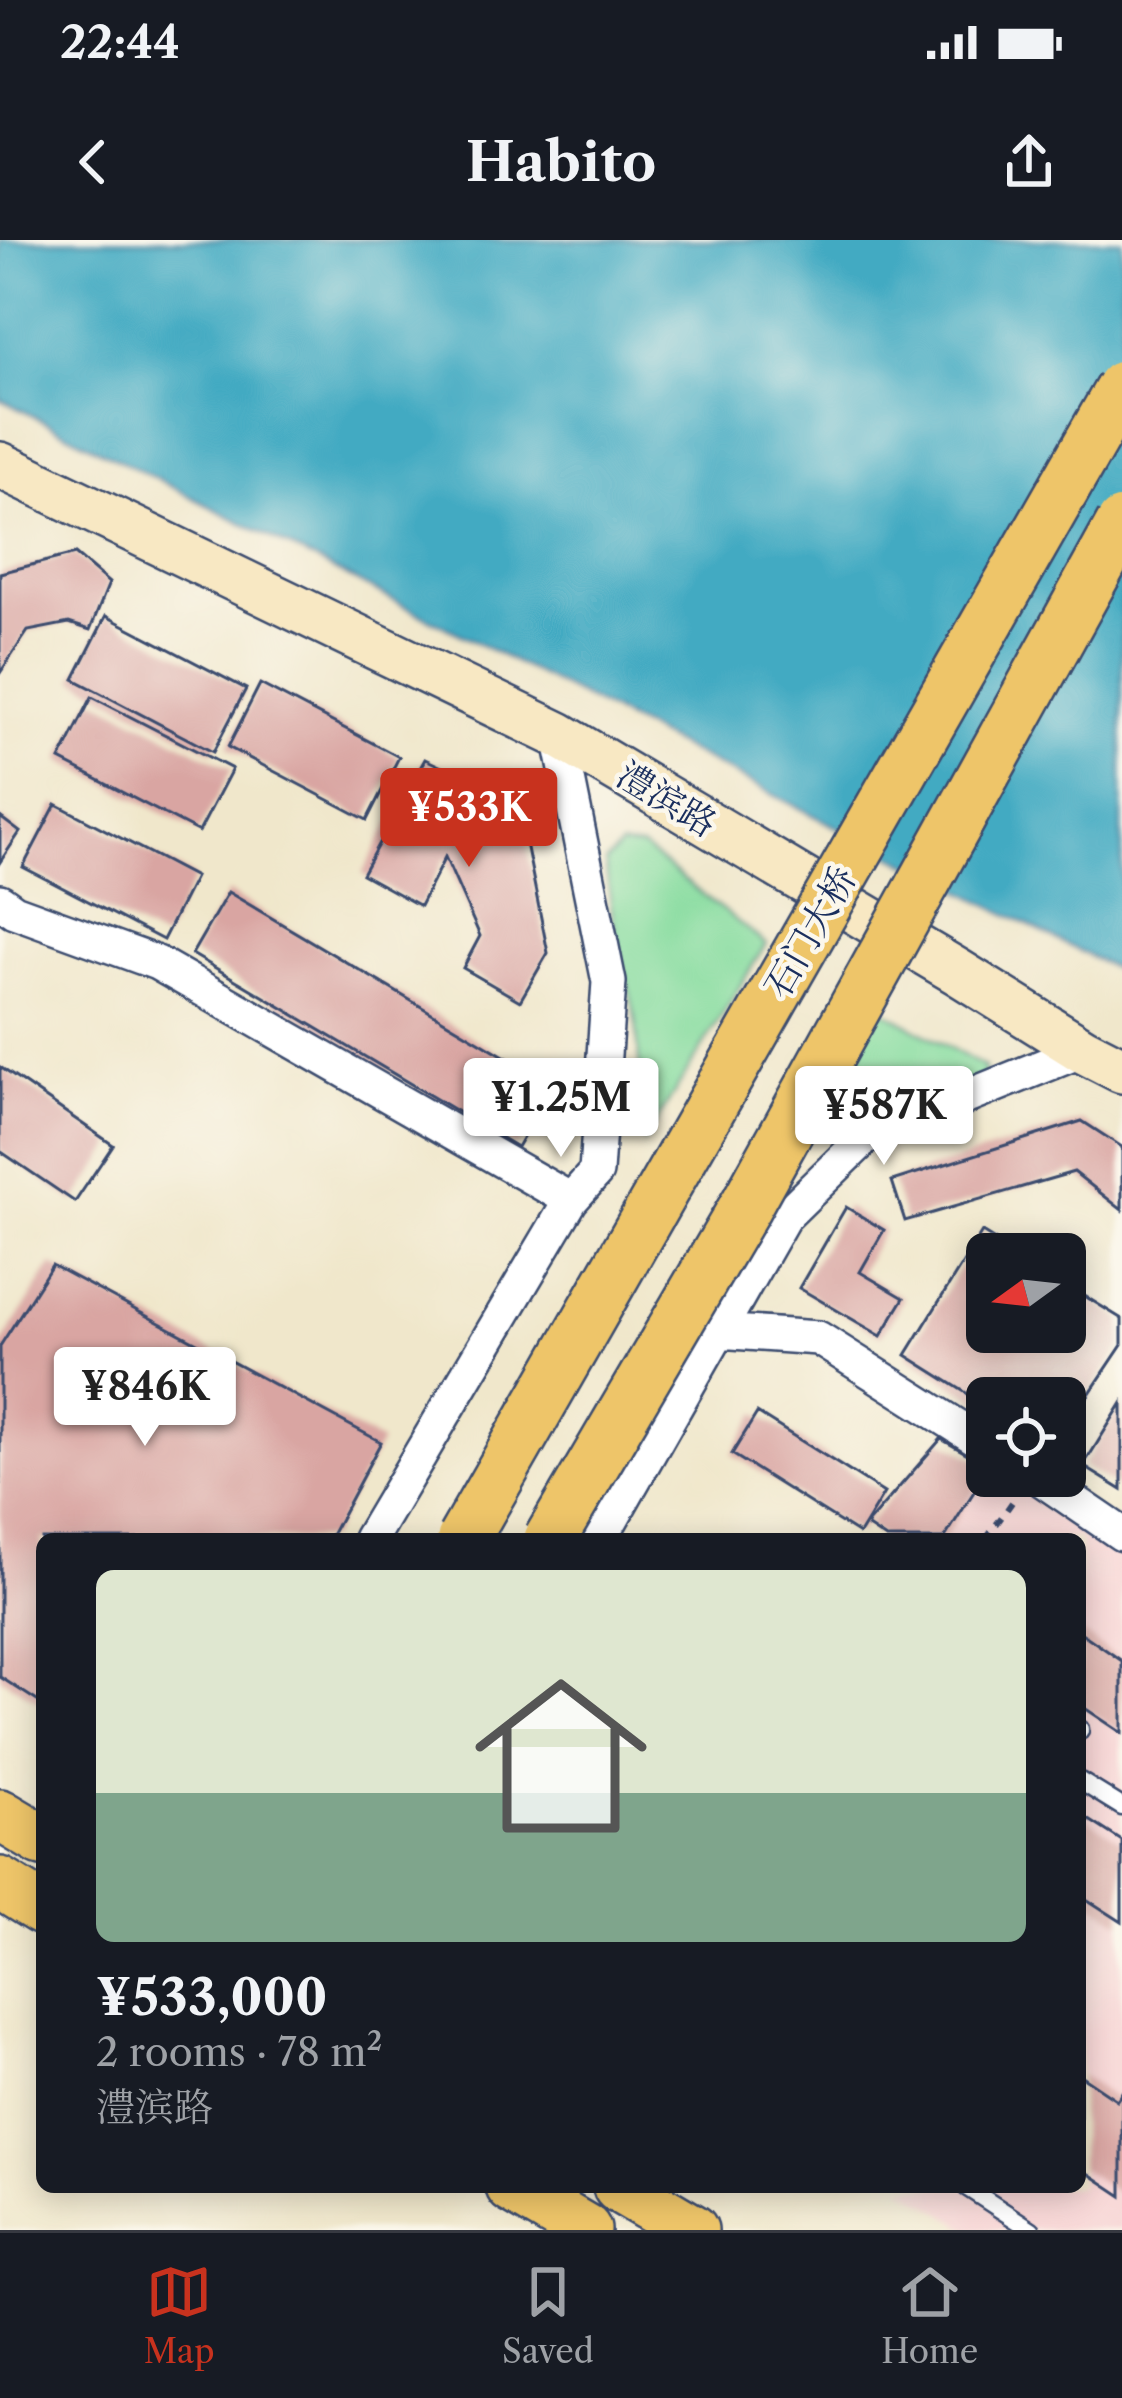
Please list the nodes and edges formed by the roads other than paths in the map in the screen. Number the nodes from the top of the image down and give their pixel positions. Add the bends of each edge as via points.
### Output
1 (1122, 387) edge
2 (2, 470) edge
3 (1122, 524) edge
4 (559, 735) junction
5 (0, 902) edge
6 (1102, 1060) edge
7 (571, 1201) junction
8 (718, 1330) junction
9 (966, 1432) edge
10 (1050, 1497) edge
11 (374, 1533) edge
12 (466, 1533) edge
13 (554, 1533) edge
14 (603, 1533) edge
15 (1122, 1534) edge
16 (1086, 1785) edge
17 (1122, 1807) edge
18 (0, 1883) edge
19 (36, 1905) edge
20 (522, 2193) edge
21 (630, 2193) edge
22 (975, 2193) edge
23 (585, 2230) edge
24 (692, 2230) edge
25 (1032, 2230) edge

1 - 12 main road, 石门大桥, bridge
2 - 4 street, 澧滨路
3 - 13 main road, 石门大桥, bridge via 746,1205
4 - 6 street, 澧滨路
4 - 7 street via 610,982 596,1172
5 - 7 street via 158,963
6 - 8 street via 866,1138 783,1218
7 - 11 street
8 - 9 street via 818,1338
8 - 14 street
10 - 15 street
16 - 17 lane
18 - 19 main road
20 - 23 main road
21 - 24 main road
22 - 25 lane

